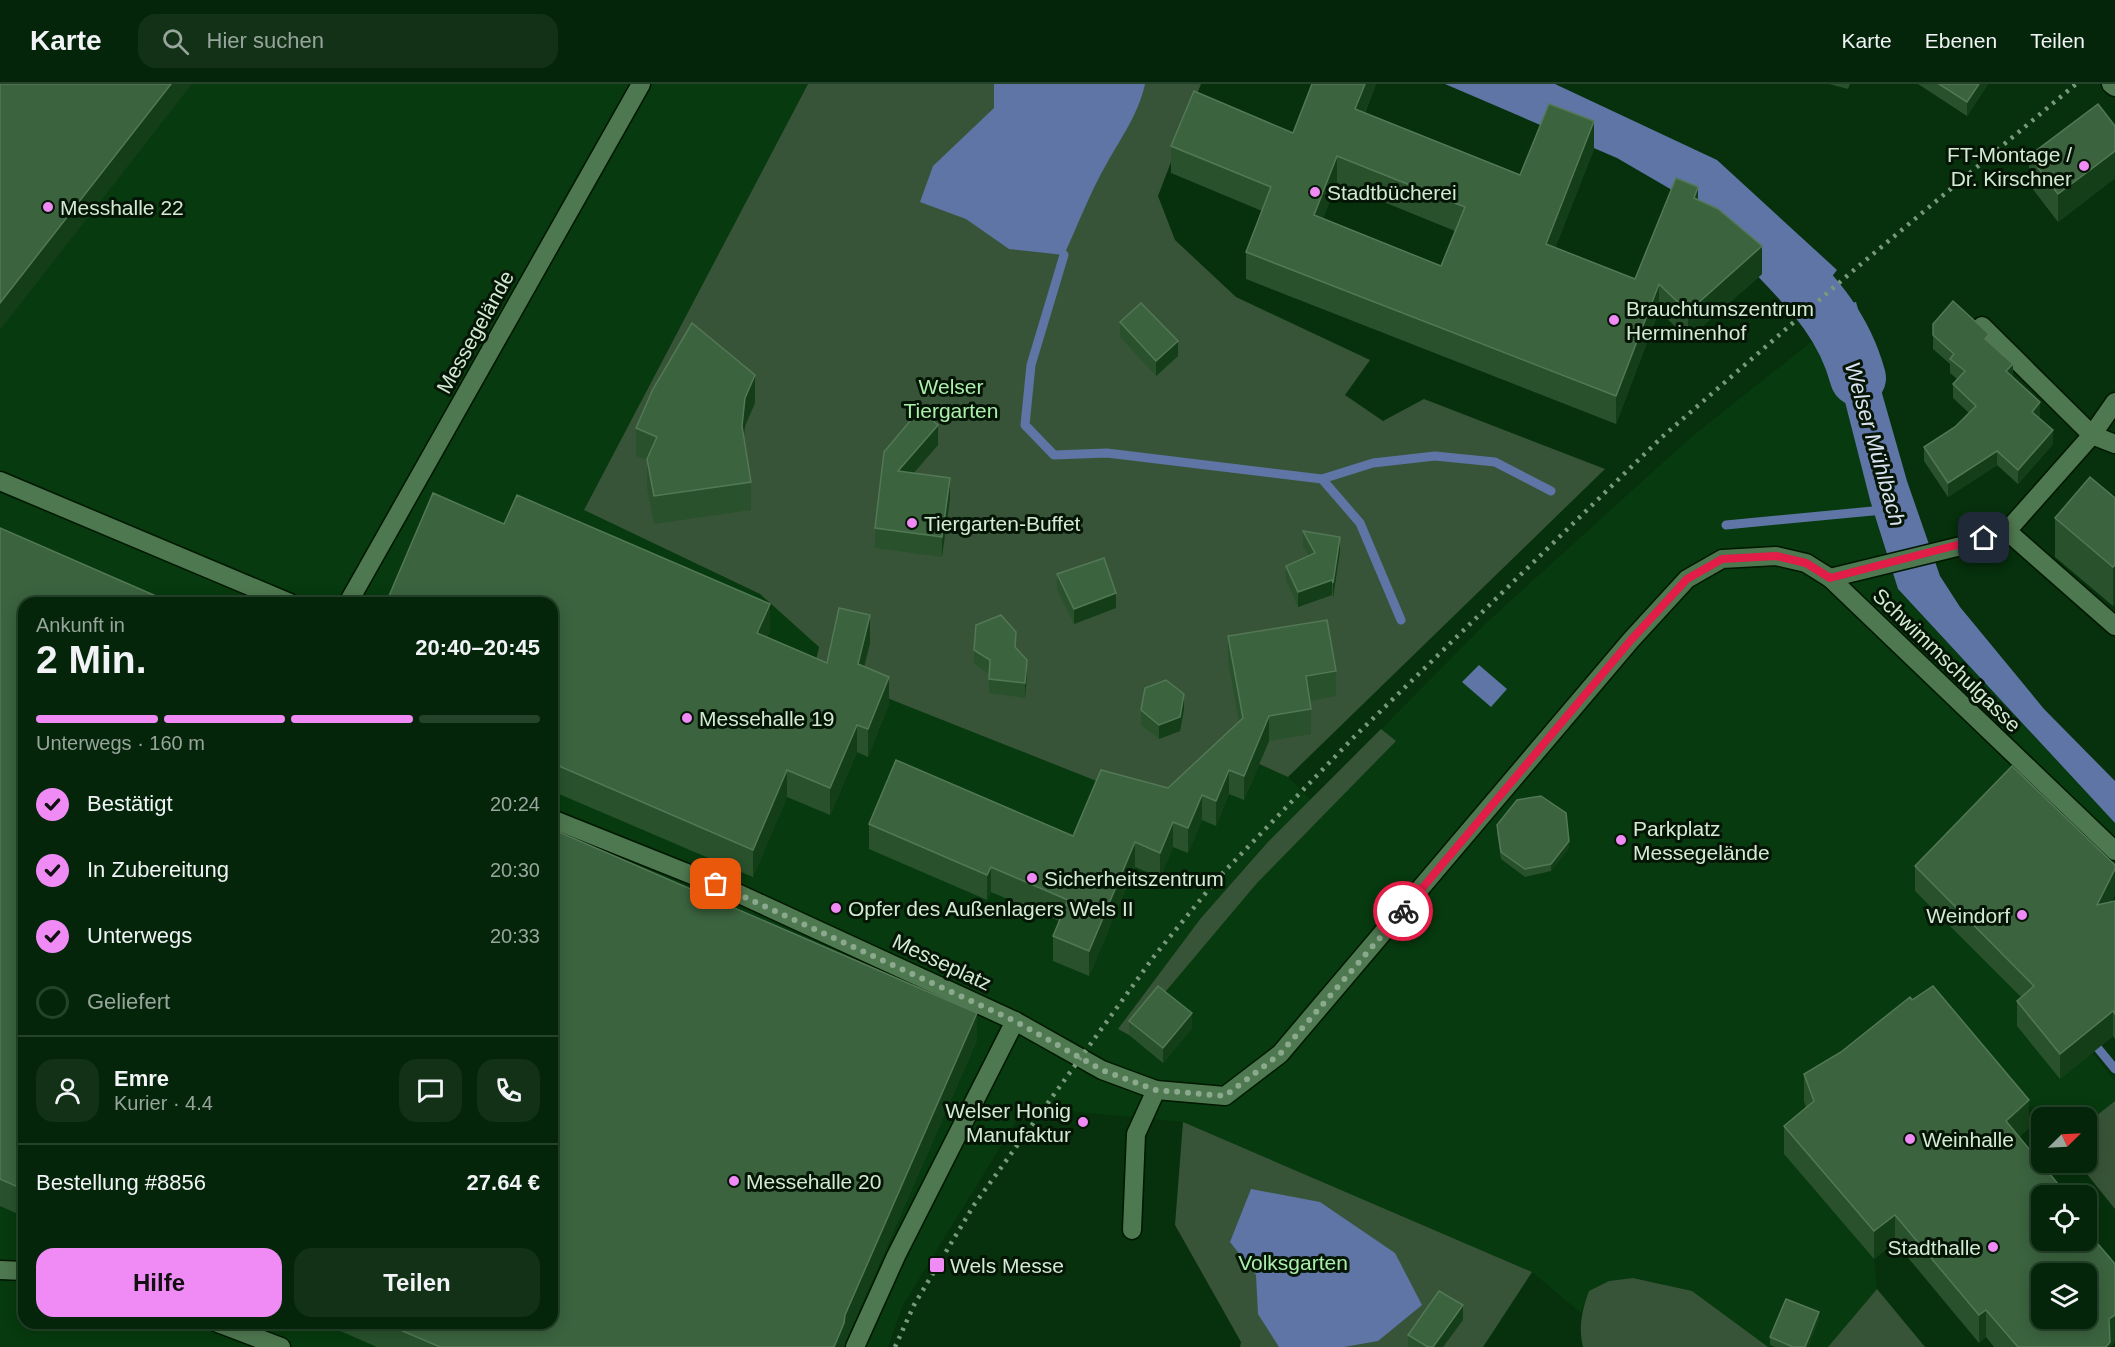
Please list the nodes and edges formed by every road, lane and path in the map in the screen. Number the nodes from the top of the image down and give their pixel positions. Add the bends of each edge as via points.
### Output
1 (641, 84) edge
2 (2111, 84) edge
3 (2115, 87) edge
4 (1982, 326) edge
5 (2115, 402) edge
6 (2092, 435) junction
7 (2115, 444) edge
8 (0, 481) edge
9 (2007, 531) junction
10 (1830, 578) junction
11 (276, 597) edge
12 (351, 597) edge
13 (2115, 626) edge
14 (558, 821) edge
15 (2115, 851) edge
16 (1015, 1021) junction
17 (1156, 1090) junction
18 (1132, 1230) dead end
19 (0, 1270) edge
20 (18, 1271) edge
21 (234, 1329) edge
22 (281, 1347) edge
23 (855, 1347) edge

1 - 12 street, Messegelände
2 - 3 street
4 - 6 street
5 - 6 street
6 - 7 street
6 - 9 street
8 - 11 street
9 - 10 street, Schwimmschulgasse
9 - 13 street
10 - 15 street, Schwimmschulgasse
10 - 17 street, Messeplatz via 1806,563 1776,556 1722,559 1687,579 1280,1054 1225,1096
14 - 16 street, Messeplatz via 737,893
16 - 17 street, Messeplatz via 1102,1070
16 - 23 street via 896,1256
17 - 18 street via 1136,1134
19 - 20 street
21 - 22 street

